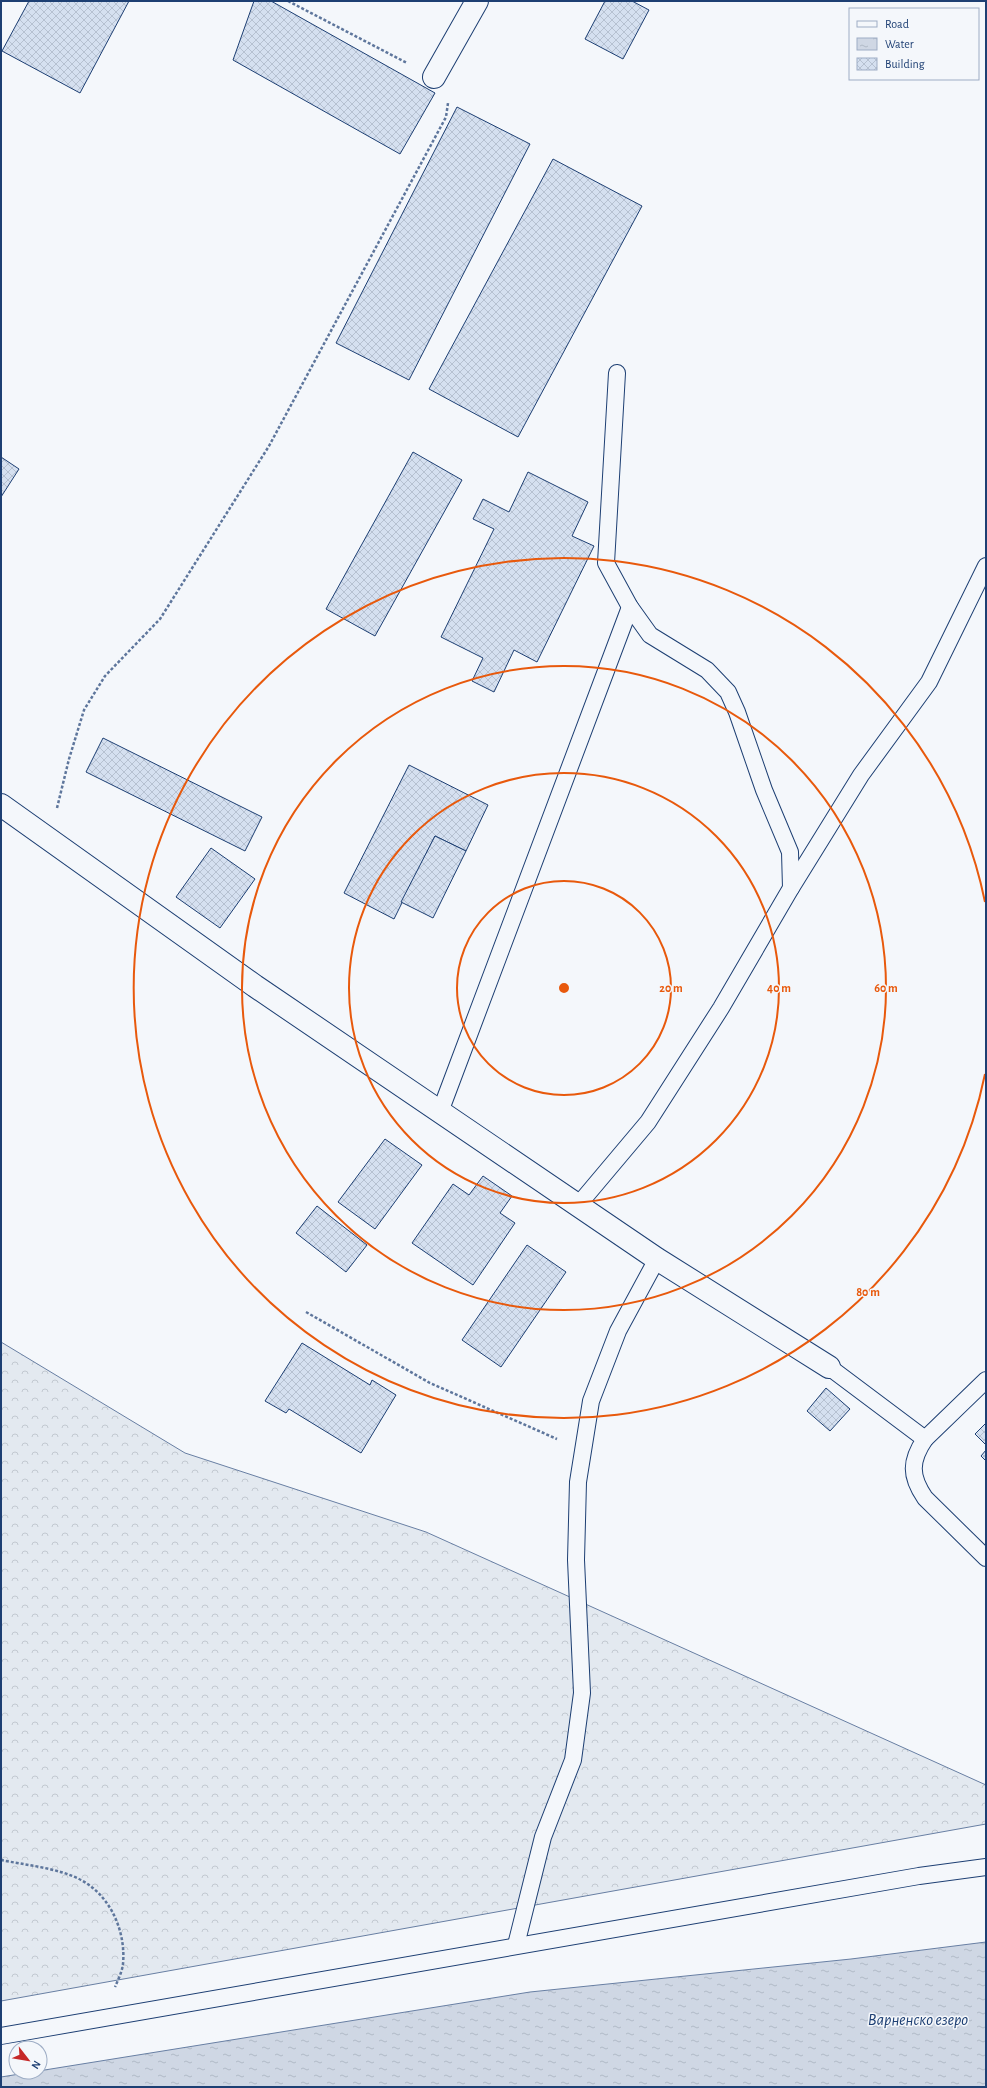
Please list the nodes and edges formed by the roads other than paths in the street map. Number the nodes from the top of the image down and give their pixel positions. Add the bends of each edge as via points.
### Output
1 (477, 1) edge
2 (434, 77) road end
3 (616, 372) dead end
4 (986, 566) edge
5 (630, 607) junction
6 (1, 805) edge
7 (791, 888) junction
8 (440, 1112) junction
9 (579, 1204) junction
10 (657, 1259) junction
11 (829, 1367) joint
12 (986, 1380) edge
13 (925, 1439) junction
14 (986, 1558) edge
15 (986, 1867) edge
16 (516, 1945) junction
17 (1, 2036) edge

1 - 2 street
3 - 5 lane via 606,563
4 - 7 lane via 929,682 861,775
5 - 7 lane via 650,635 707,670 728,692 790,852
5 - 8 lane
6 - 8 street via 255,986
7 - 9 lane via 721,1008 648,1122
8 - 9 street
9 - 10 street
10 - 11 street
10 - 16 lane via 618,1331 591,1401 578,1482 576,1560 582,1692 573,1760 543,1837
11 - 13 lane
12 - 13 lane
13 - 14 lane via 914,1462 918,1488
15 - 16 lane via 919,1876
16 - 17 lane

